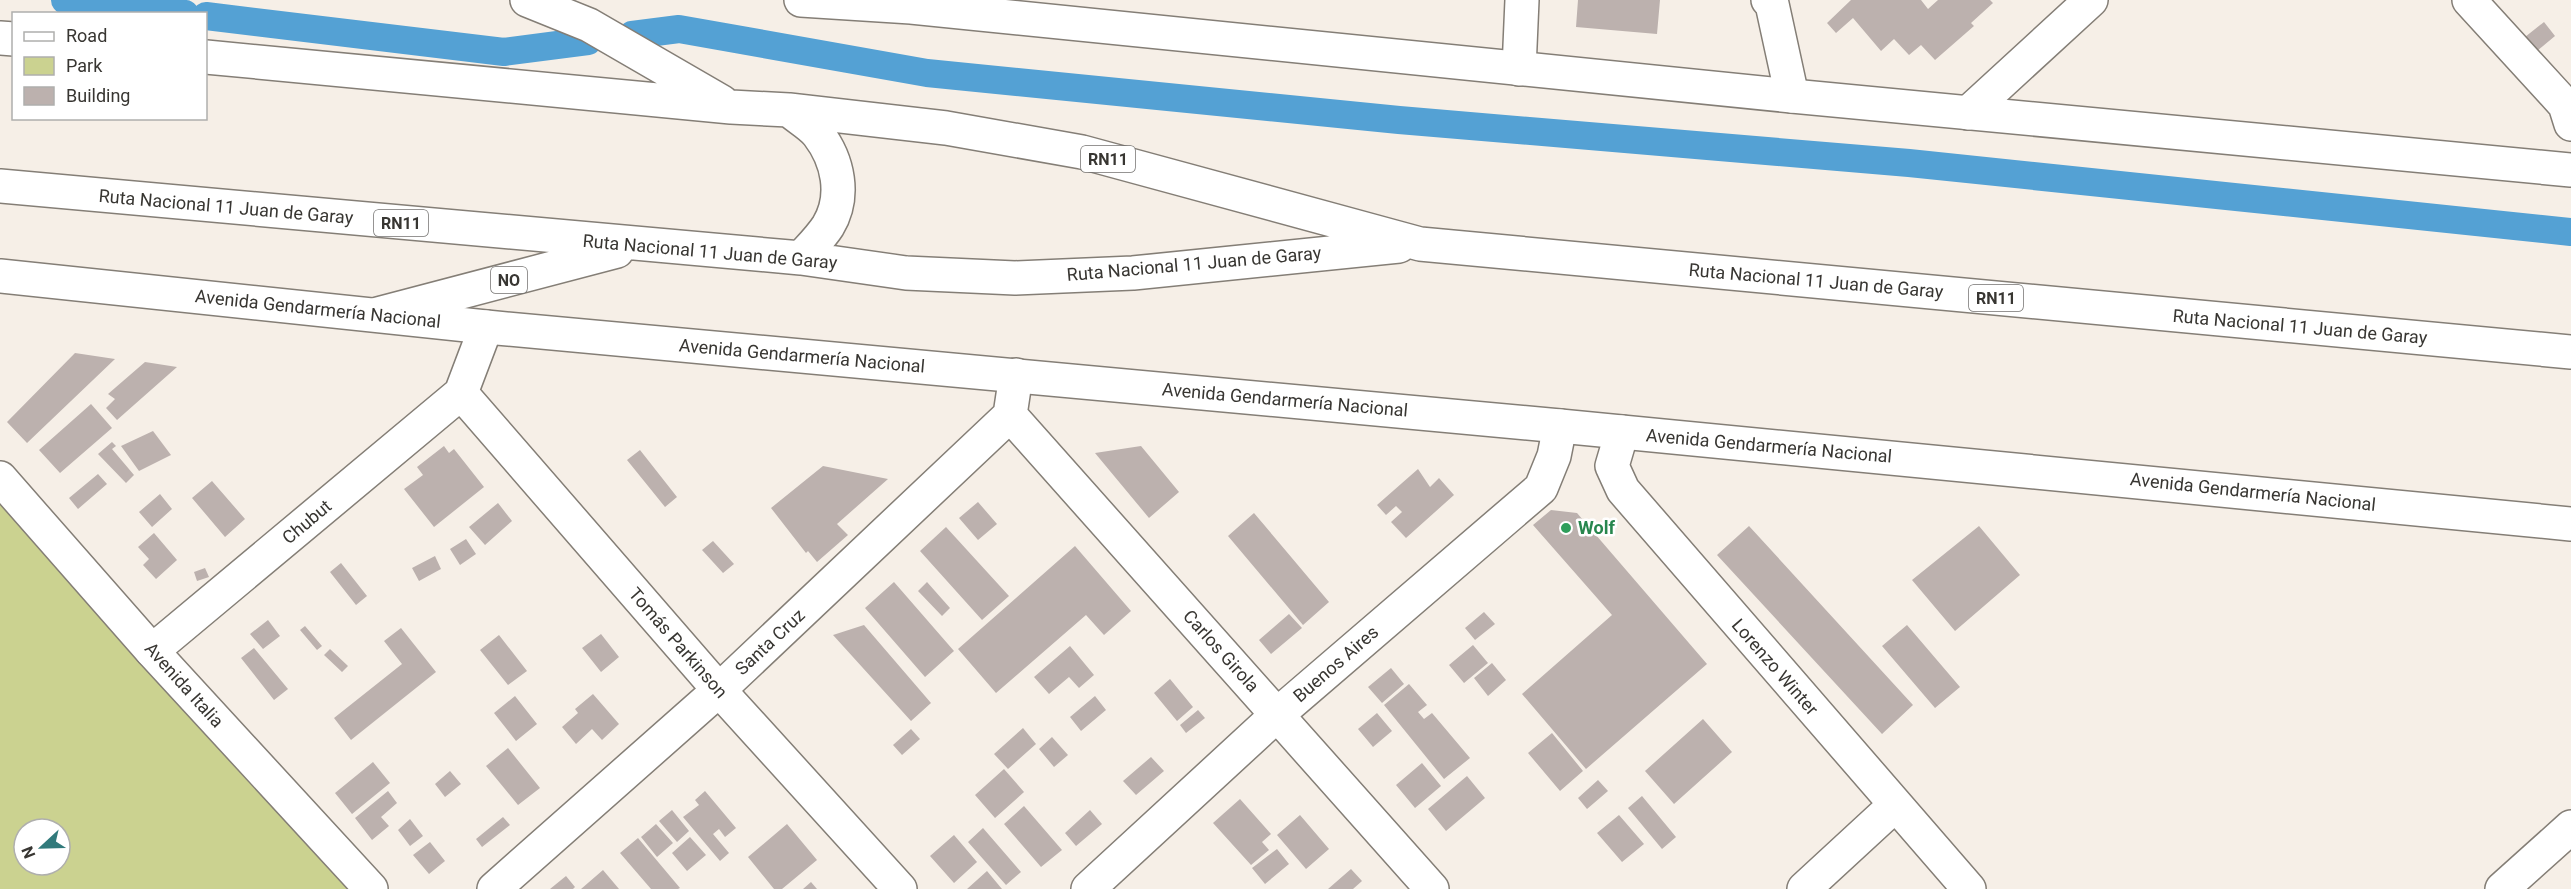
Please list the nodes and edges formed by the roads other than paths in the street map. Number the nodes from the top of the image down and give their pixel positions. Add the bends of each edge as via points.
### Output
1 (526, 0) edge
2 (801, 0) edge
3 (1522, 0) edge
4 (1768, 0) edge
5 (2091, 0) edge
6 (2469, 0) edge
7 (914, 4) edge
8 (207, 57) edge
9 (1519, 69) junction
10 (1792, 96) junction
11 (731, 107) junction
12 (789, 110) junction
13 (1968, 113) junction
14 (2571, 124) edge
15 (2571, 162) edge
16 (0, 186) edge
17 (1420, 244) junction
18 (640, 245) junction
19 (801, 258) junction
20 (1, 276) edge
21 (378, 314) junction
22 (486, 327) junction
23 (2571, 352) edge
24 (1016, 375) junction
25 (461, 393) junction
26 (1010, 415) junction
27 (1560, 426) junction
28 (1622, 432) junction
29 (0, 478) edge
30 (2571, 524) edge
31 (152, 651) junction
32 (719, 690) junction
33 (1278, 714) junction
34 (1894, 806) junction
35 (2571, 827) edge
36 (371, 889) edge
37 (494, 889) edge
38 (900, 889) edge
39 (1088, 889) edge
40 (1432, 889) edge
41 (1804, 889) edge
42 (1969, 889) edge
43 (2502, 889) edge

1 - 11 main road via 589,25
2 - 7 main road
3 - 9 main road
4 - 10 main road
5 - 13 main road
6 - 14 main road via 2565,105
7 - 9 main road
8 - 11 main road, Ruta Nacional 11 Juan de Garay / RN11
9 - 10 main road
10 - 13 main road
11 - 12 main road, Ruta Nacional 11 Juan de Garay / RN11
12 - 17 main road, Ruta Nacional 11 Juan de Garay / RN11 via 946,128 1082,152
12 - 19 main road via 817,133 831,155 838,181 838,204 828,226
13 - 15 main road
16 - 18 main road, Ruta Nacional 11 Juan de Garay / RN11
17 - 19 main road, Ruta Nacional 11 Juan de Garay / RN11 via 1133,273 1015,278 906,273
17 - 23 main road, Ruta Nacional 11 Juan de Garay / RN11
18 - 19 main road, Ruta Nacional 11 Juan de Garay / RN11
18 - 21 main road, NO
20 - 21 main road, Avenida Gendarmería Nacional
21 - 22 main road, Avenida Gendarmería Nacional
22 - 24 main road, Avenida Gendarmería Nacional
22 - 25 main road
24 - 26 main road
24 - 27 main road, Avenida Gendarmería Nacional
25 - 31 main road, Chubut
25 - 32 main road, Tomás Parkinson
26 - 32 main road, Santa Cruz
26 - 33 main road, Carlos Girola
27 - 28 main road, Avenida Gendarmería Nacional
27 - 33 main road, Buenos Aires via 1554,456 1541,488
28 - 30 main road, Avenida Gendarmería Nacional
28 - 34 main road, Lorenzo Winter via 1612,466 1623,490
29 - 31 main road, Avenida Italia
31 - 36 main road, Avenida Italia
32 - 37 main road, Santa Cruz
32 - 38 main road, Tomás Parkinson
33 - 39 main road, Buenos Aires
33 - 40 main road, Carlos Girola
34 - 41 main road
34 - 42 main road, Lorenzo Winter
35 - 43 main road

